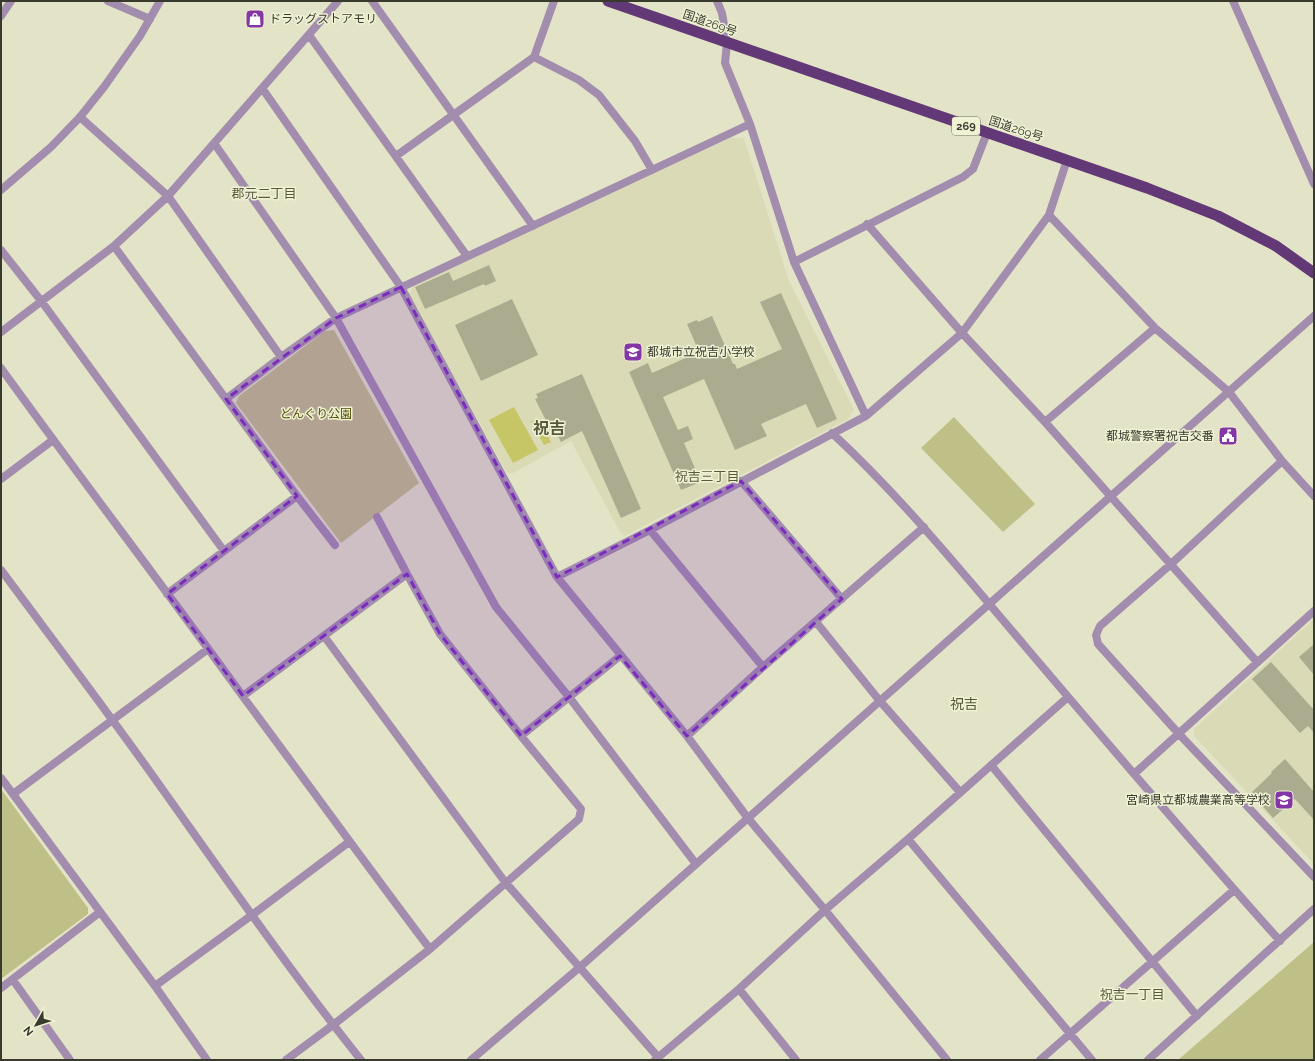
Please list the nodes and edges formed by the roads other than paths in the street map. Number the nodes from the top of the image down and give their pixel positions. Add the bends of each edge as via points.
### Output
1 (11, 1) edge
2 (108, 1) edge
3 (160, 1) edge
4 (338, 1) edge
5 (372, 1) edge
6 (554, 1) edge
7 (608, 1) edge
8 (717, 1) edge
9 (1233, 1) edge
10 (1, 16) edge
11 (150, 19) junction
12 (309, 35) junction
13 (727, 43) junction
14 (534, 57) junction
15 (262, 88) junction
16 (454, 115) junction
17 (80, 117) junction
18 (750, 124) junction
19 (987, 133) junction
20 (214, 143) junction
21 (396, 156) junction
22 (1067, 160) junction
23 (652, 170) junction
24 (1314, 184) edge
25 (1, 190) edge
26 (168, 196) junction
27 (1049, 215) junction
28 (867, 224) junction
29 (533, 226) junction
30 (114, 246) junction
31 (1, 250) edge
32 (467, 256) junction
33 (794, 262) junction
34 (1314, 273) edge
35 (401, 287) junction
36 (42, 302) junction
37 (1314, 316) edge
38 (336, 318) junction
39 (1155, 328) junction
40 (1, 332) edge
41 (962, 333) junction
42 (280, 357) junction
43 (1, 368) edge
44 (1229, 392) junction
45 (226, 399) junction
46 (866, 416) junction
47 (1045, 422) junction
48 (832, 433) junction
49 (53, 440) junction
50 (1282, 461) junction
51 (1, 479) edge
52 (741, 481) junction
53 (297, 496) junction
54 (1314, 496) edge
55 (1110, 497) junction
56 (377, 517) dead end
57 (924, 527) junction
58 (650, 530) junction
59 (335, 545) dead end
60 (224, 551) junction
61 (1170, 565) junction
62 (1, 570) edge
63 (406, 574) junction
64 (557, 577) junction
65 (167, 594) junction
66 (842, 598) junction
67 (989, 604) junction
68 (1314, 611) edge
69 (816, 622) junction
70 (324, 636) junction
71 (208, 649) junction
72 (620, 656) junction
73 (1257, 662) junction
74 (763, 667) junction
75 (243, 696) junction
76 (569, 697) junction
77 (1068, 697) junction
78 (879, 700) junction
79 (112, 720) junction
80 (1179, 734) junction
81 (521, 736) junction
82 (687, 736) junction
83 (991, 765) junction
84 (1134, 774) junction
85 (1, 778) edge
86 (960, 792) junction
87 (13, 794) junction
88 (748, 817) junction
89 (908, 839) junction
90 (349, 842) junction
91 (696, 864) junction
92 (1314, 877) edge
93 (505, 882) junction
94 (1234, 890) junction
95 (1314, 909) edge
96 (825, 910) junction
97 (100, 912) junction
98 (252, 916) junction
99 (1280, 941) junction
100 (430, 949) junction
101 (1152, 962) junction
102 (580, 967) junction
103 (13, 980) junction
104 (155, 986) junction
105 (1, 988) edge
106 (739, 989) junction
107 (1197, 1016) junction
108 (333, 1025) junction
109 (1070, 1034) junction
110 (656, 1059) edge
111 (70, 1060) edge
112 (207, 1060) edge
113 (286, 1060) edge
114 (361, 1060) edge
115 (471, 1060) edge
116 (796, 1060) edge
117 (947, 1060) edge
118 (1040, 1060) edge
119 (1092, 1060) edge
120 (1148, 1060) edge

1 - 10 street
2 - 11 street
3 - 11 street
4 - 12 street
5 - 16 street
6 - 14 street
7 - 13 highway, 国道269号 / 269
8 - 13 street via 722,13
9 - 24 street
11 - 17 street
12 - 15 street
12 - 21 street
13 - 18 street via 725,63
13 - 19 highway, 国道269号 / 269
14 - 16 street
14 - 23 street via 579,80 599,95 635,141
15 - 20 street
15 - 35 street
16 - 21 street
16 - 29 street
17 - 25 street via 51,147
17 - 26 street
18 - 23 street
18 - 33 street
19 - 22 highway, 国道269号 / 269
19 - 28 street via 973,169 963,177
20 - 26 street
20 - 38 street
21 - 32 street
22 - 27 street
22 - 34 highway, 国道269号 / 269 via 1218,216 1276,246
23 - 29 street
26 - 30 street
26 - 42 street
27 - 39 street
27 - 41 street
28 - 33 street
28 - 41 street
29 - 32 street
30 - 36 street
30 - 45 street
31 - 36 street
32 - 35 street
33 - 46 street
35 - 38 street
35 - 64 street
36 - 40 street
36 - 60 street
37 - 44 street
38 - 42 street
38 - 76 street via 496,607
39 - 44 street
39 - 47 street
41 - 46 street
41 - 47 street
42 - 45 street
43 - 49 street
44 - 50 street
44 - 55 street
45 - 53 street
46 - 48 street
47 - 55 street
48 - 52 street
48 - 57 street
49 - 51 street
49 - 65 street
50 - 54 street
50 - 61 street
52 - 58 street
52 - 66 street
53 - 59 street
53 - 60 street
55 - 61 street
55 - 67 street
56 - 63 street
57 - 66 street
57 - 67 street
58 - 64 street
58 - 74 street
60 - 65 street
61 - 73 street
61 - 80 street via 1100,626 1096,635 1098,644
62 - 79 street
63 - 70 street
63 - 81 street via 440,634
64 - 72 street
65 - 71 street
66 - 69 street
67 - 77 street
67 - 78 street
68 - 73 street
69 - 74 street
69 - 78 street
70 - 75 street
70 - 93 street
71 - 75 street
71 - 79 street
72 - 76 street
72 - 82 street
73 - 80 street
74 - 82 street
75 - 90 street
76 - 81 street
76 - 91 street
77 - 83 street
77 - 84 street
78 - 86 street
78 - 88 street
79 - 87 street
79 - 98 street
80 - 84 street
80 - 92 street
81 - 93 street via 581,809 579,819
82 - 88 street
83 - 86 street
83 - 101 street
84 - 94 street
85 - 87 street
86 - 89 street
87 - 97 street
88 - 91 street
88 - 96 street
89 - 96 street
89 - 109 street
90 - 98 street
90 - 100 street
91 - 102 street
93 - 100 street
93 - 102 street
94 - 99 street
94 - 101 street
95 - 99 street
96 - 106 street
96 - 117 street
97 - 103 street
97 - 104 street
98 - 104 street
98 - 108 street
99 - 107 street
100 - 108 street
101 - 107 street
101 - 109 street
102 - 110 street
102 - 115 street
103 - 105 street
103 - 111 street
104 - 112 street
106 - 110 street
106 - 116 street
107 - 120 street
108 - 113 street
108 - 114 street
109 - 118 street
109 - 119 street

